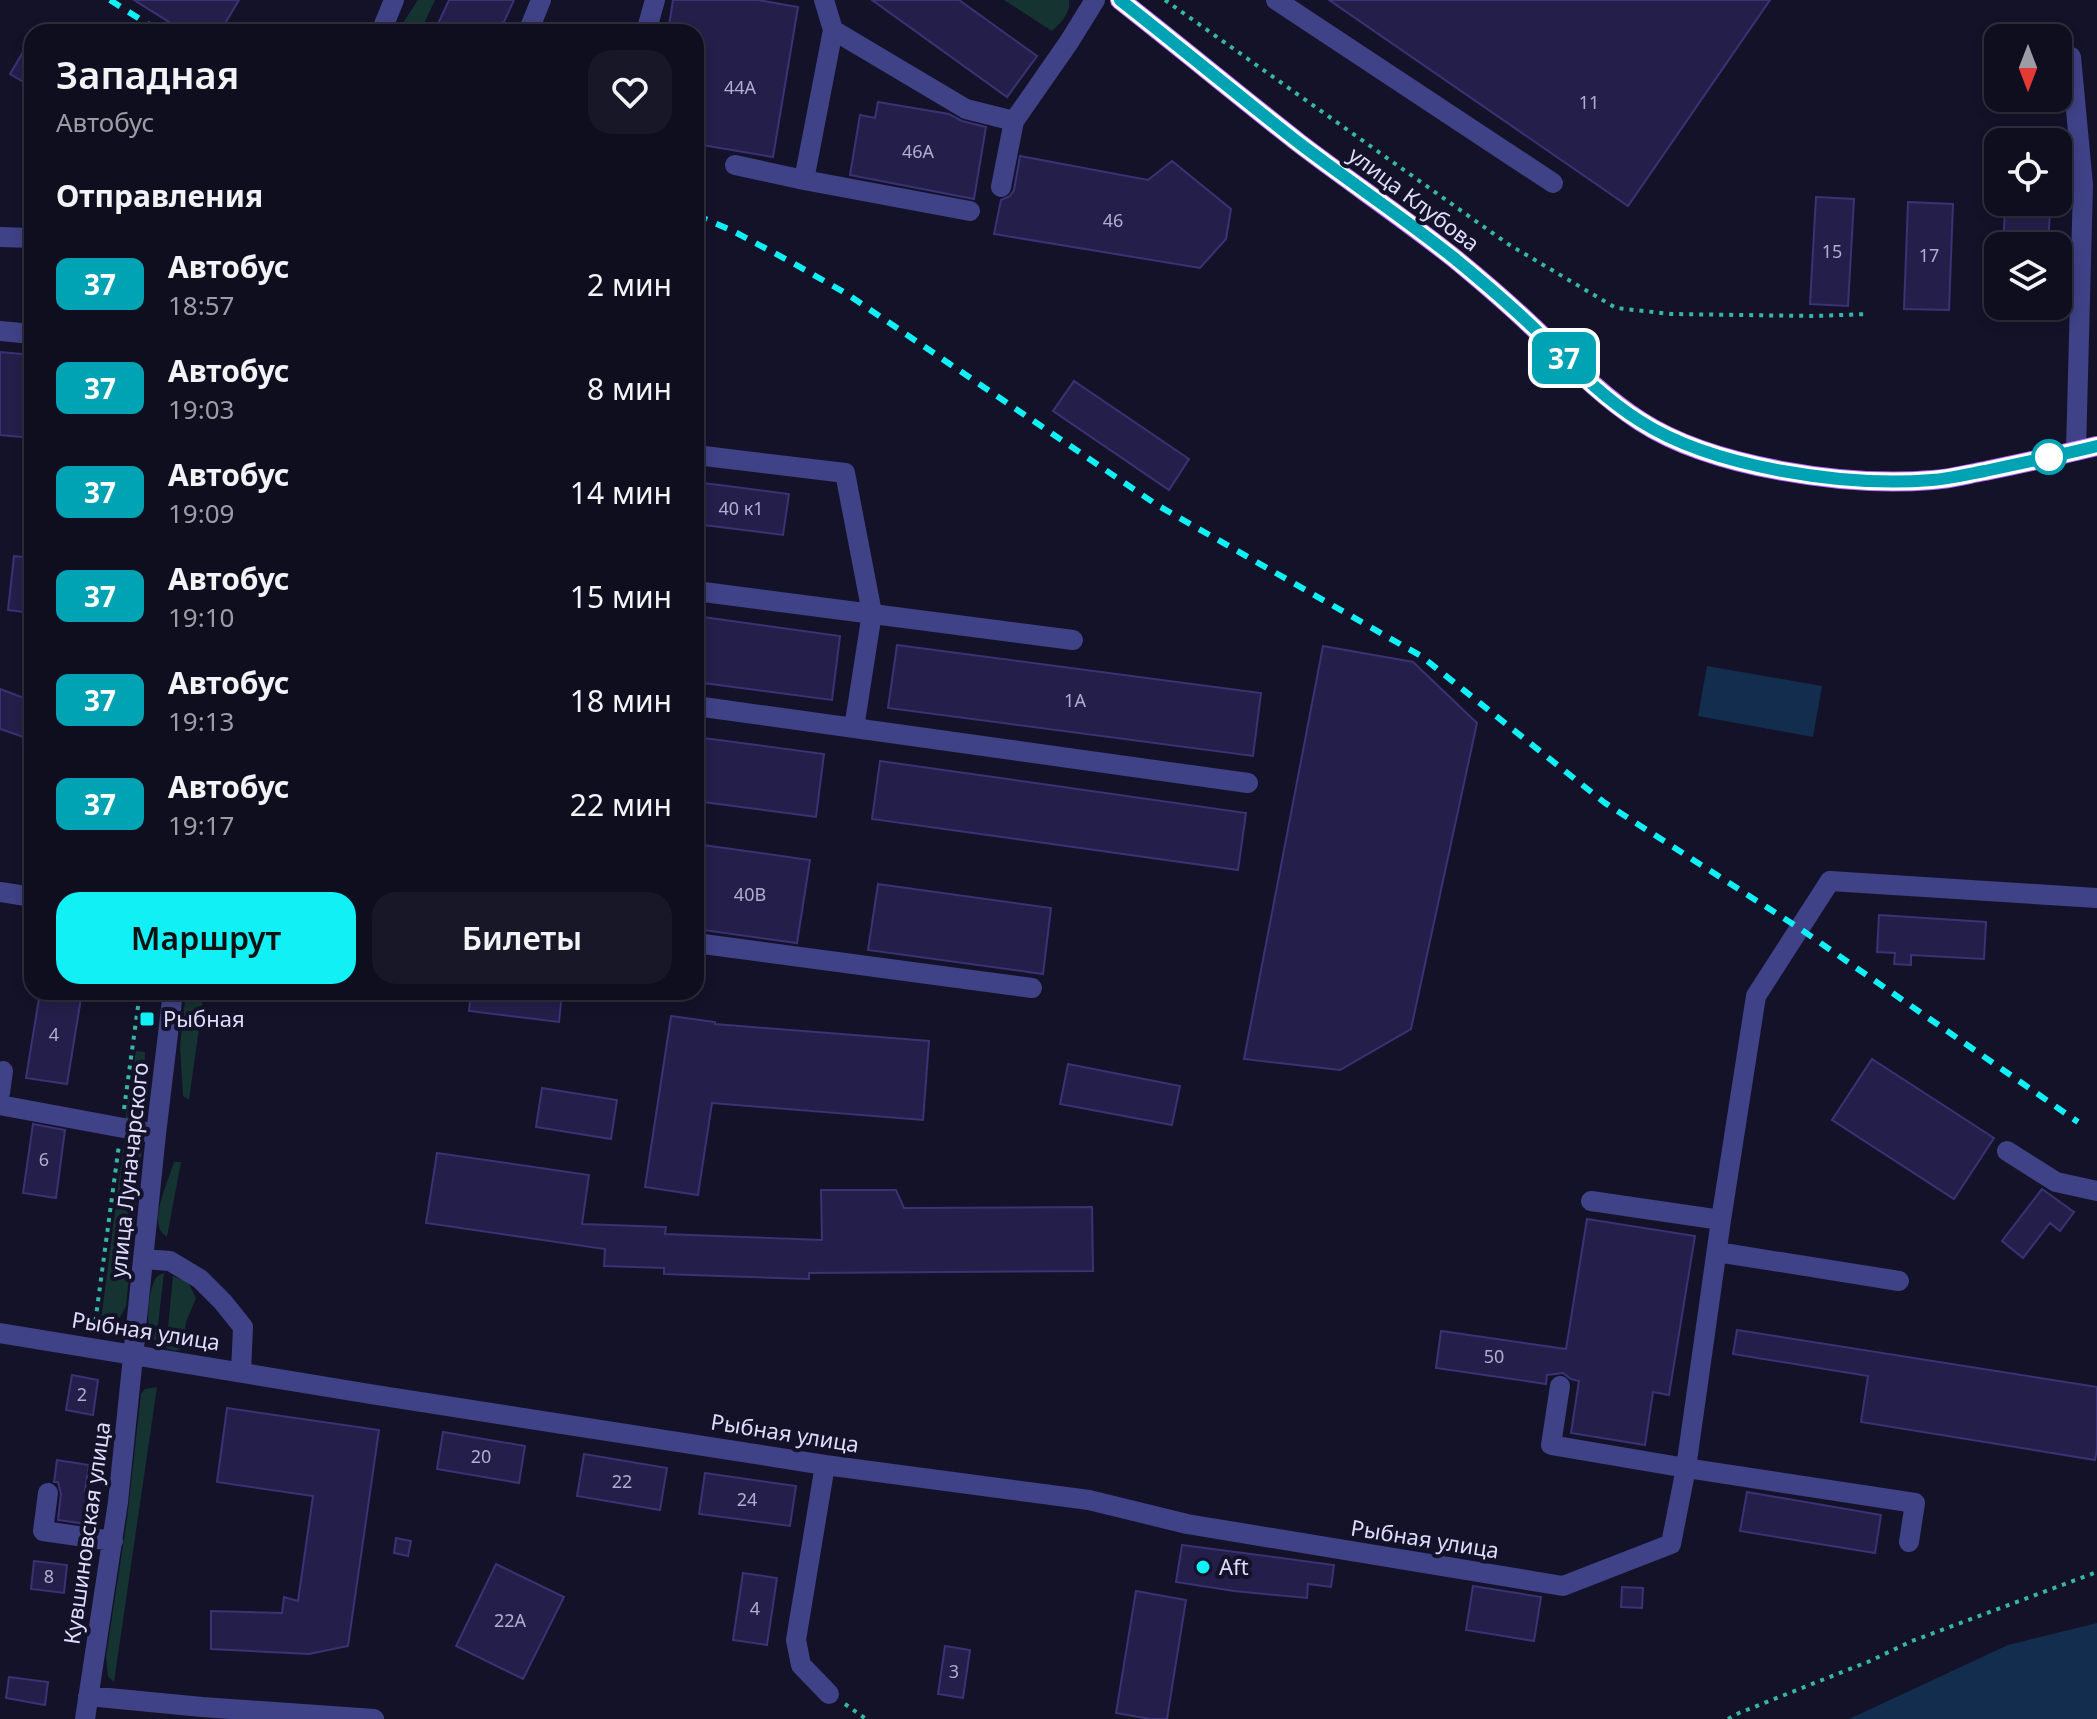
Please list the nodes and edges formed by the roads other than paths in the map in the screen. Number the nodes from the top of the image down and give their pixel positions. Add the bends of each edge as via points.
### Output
1 (394, 0) edge
2 (541, 0) edge
3 (655, 0) edge
4 (824, 0) edge
5 (1095, 0) edge
6 (1120, 0) edge
7 (1276, 0) edge
8 (384, 24) edge
9 (531, 24) edge
10 (648, 24) edge
11 (833, 30) junction
12 (2072, 68) edge
13 (1014, 121) junction
14 (735, 165) dead end
15 (804, 180) junction
16 (1553, 183) dead end
17 (1001, 187) dead end
18 (970, 211) dead end
19 (0, 237) edge
20 (24, 238) edge
21 (24, 329) edge
22 (0, 331) edge
23 (2097, 446) edge
24 (2076, 451) junction
25 (704, 456) edge
26 (704, 592) edge
27 (872, 613) junction
28 (1073, 640) dead end
29 (704, 707) edge
30 (854, 728) junction
31 (1248, 783) dead end
32 (0, 892) edge
33 (24, 896) edge
34 (2097, 898) edge
35 (704, 944) edge
36 (1032, 988) dead end
37 (172, 1000) edge
38 (3, 1071) dead end
39 (0, 1093) edge
40 (0, 1105) edge
41 (156, 1134) junction
42 (2007, 1151) dead end
43 (2097, 1191) edge
44 (1591, 1201) dead end
45 (1721, 1220) junction
46 (1717, 1252) junction
47 (143, 1259) junction
48 (1899, 1281) dead end
49 (0, 1333) edge
50 (134, 1353) junction
51 (241, 1372) junction
52 (1560, 1386) dead end
53 (825, 1465) junction
54 (1686, 1468) junction
55 (48, 1493) dead end
56 (113, 1541) junction
57 (1909, 1542) dead end
58 (829, 1694) road end
59 (88, 1696) junction
60 (85, 1719) edge
61 (374, 1719) edge

1 - 8 street
2 - 9 street
3 - 10 street
4 - 11 street
5 - 13 street
6 - 24 main road, улица Клубова via 1455,258 1587,381 1672,438 1799,474 1894,481 1933,480
7 - 16 street
11 - 13 street via 966,109
11 - 15 street
12 - 24 street via 2083,185
13 - 17 street
14 - 15 street
15 - 18 street
19 - 20 street
21 - 22 street
23 - 24 main road, улица Клубова
25 - 27 street via 845,473
26 - 27 street
27 - 28 street
27 - 30 street
29 - 30 street
30 - 31 street
32 - 33 street
34 - 45 street via 1830,881 1756,996
35 - 36 street
37 - 41 street, улица Луначарского
38 - 39 street
40 - 41 street
41 - 47 street, улица Луначарского
42 - 43 street via 2056,1182
44 - 45 street
45 - 46 street
46 - 48 street
46 - 54 street
47 - 50 street, улица Луначарского
47 - 51 street via 170,1261 200,1279 223,1302 243,1327
49 - 50 street, Рыбная улица
50 - 51 street, Рыбная улица
50 - 56 street, Кувшиновская улица
51 - 53 street, Рыбная улица
52 - 54 street via 1551,1445
53 - 54 street, Рыбная улица via 1089,1500 1187,1524 1563,1586 1671,1544
53 - 58 street via 796,1640 801,1665
54 - 57 street via 1915,1503
55 - 56 street via 43,1531
56 - 59 street, Кувшиновская улица
59 - 60 street, Кувшиновская улица
59 - 61 street

